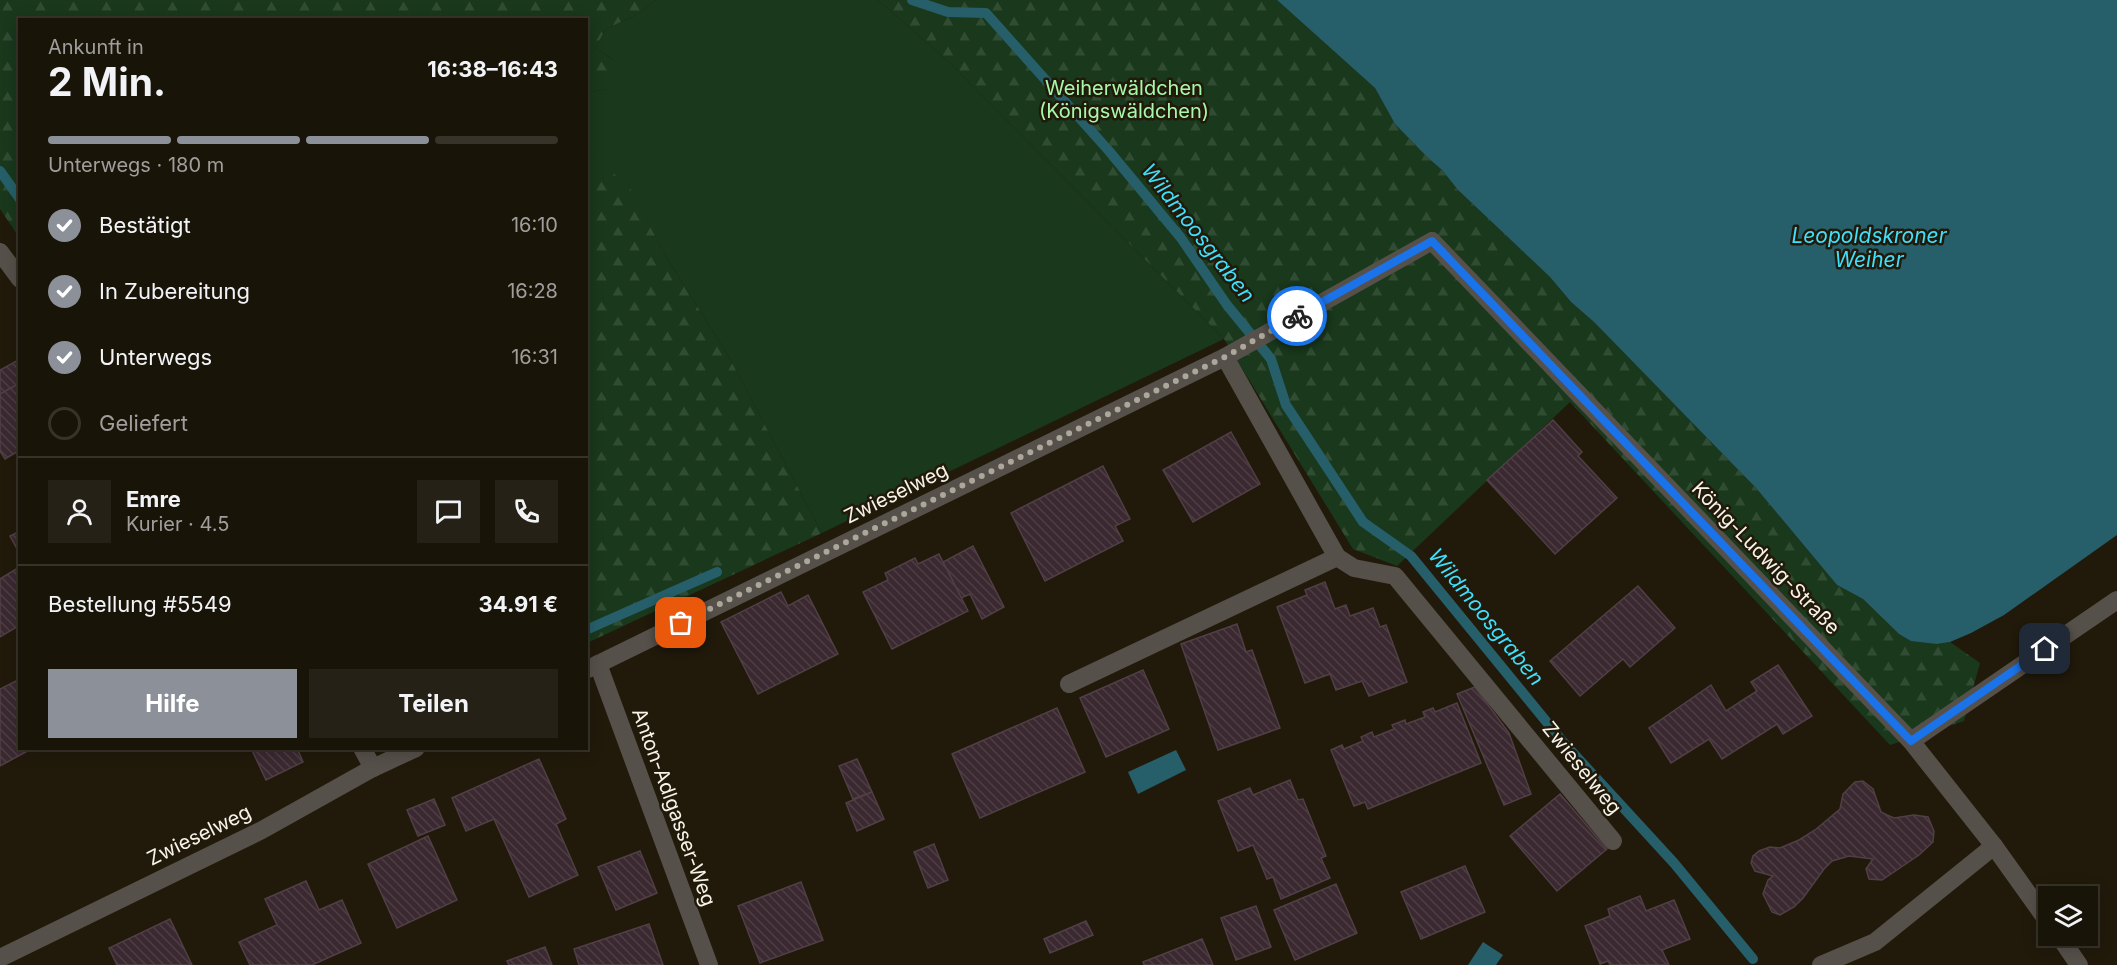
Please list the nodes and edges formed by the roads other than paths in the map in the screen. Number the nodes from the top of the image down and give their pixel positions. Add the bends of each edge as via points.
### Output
1 (1432, 241) joint
2 (0, 252) edge
3 (18, 276) edge
4 (1225, 357) junction
5 (1337, 557) junction
6 (2117, 600) edge
7 (592, 667) edge
8 (1069, 684) dead end
9 (1911, 741) junction
10 (363, 750) edge
11 (412, 750) edge
12 (373, 768) junction
13 (1613, 841) dead end
14 (1994, 846) junction
15 (2038, 907) edge
16 (2066, 946) edge
17 (0, 958) edge
18 (709, 965) edge
19 (1821, 965) edge
20 (2079, 965) edge

1 - 4 street, Zwieselweg
1 - 9 street, König-Ludwig-Straße
2 - 3 street
4 - 5 street
4 - 7 street, Zwieselweg
5 - 8 street
5 - 13 street, Zwieselweg via 1354,568 1395,576
6 - 9 street
7 - 18 street, Anton-Adlgasser-Weg
9 - 14 street, König-Ludwig-Straße
10 - 12 street
11 - 12 street, Zwieselweg
12 - 17 street, Zwieselweg via 262,830
14 - 15 street, König-Ludwig-Straße
14 - 19 street via 1875,942
16 - 20 street

